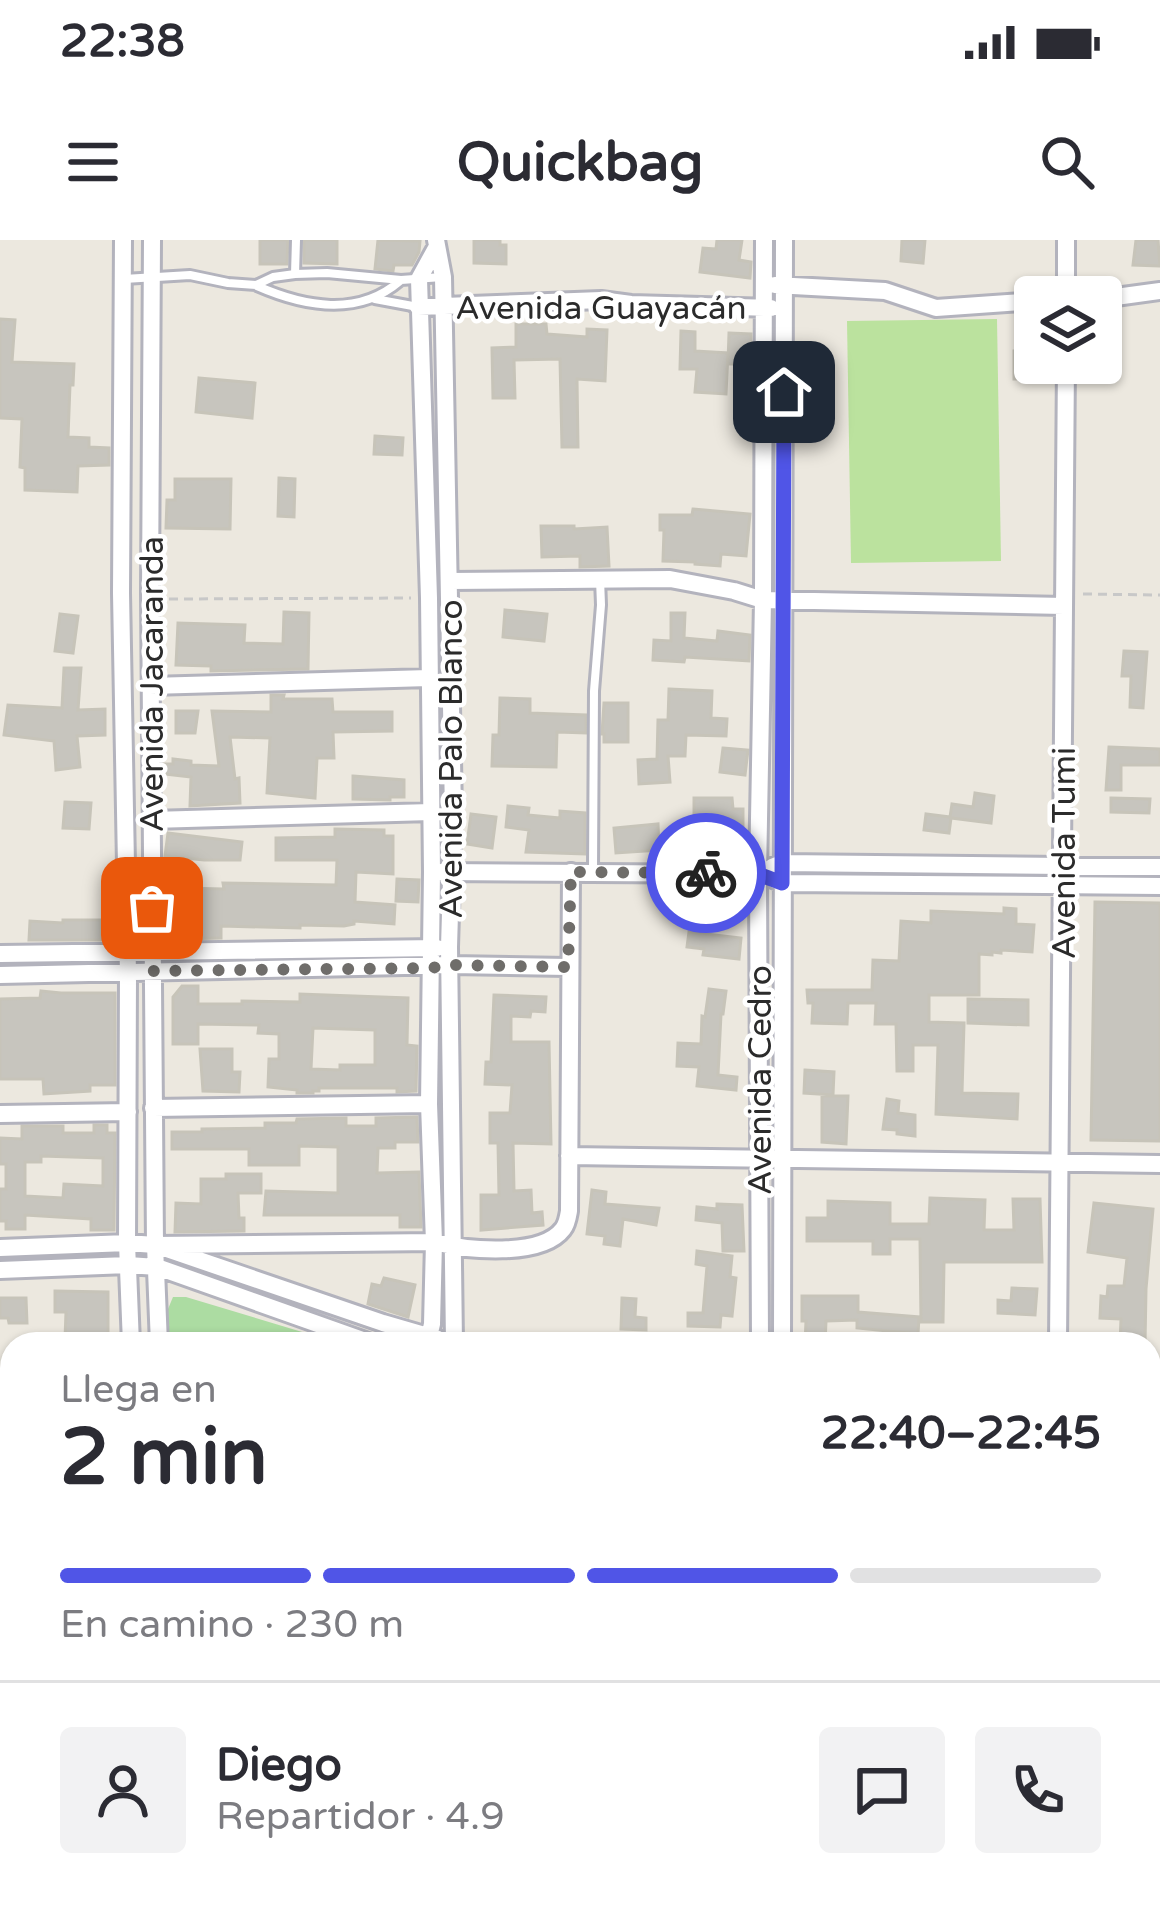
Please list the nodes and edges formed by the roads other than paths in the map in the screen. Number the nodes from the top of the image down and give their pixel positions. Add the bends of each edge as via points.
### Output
1 (123, 240) edge
2 (152, 240) edge
3 (296, 240) edge
4 (764, 240) edge
5 (784, 240) edge
6 (1066, 240) edge
7 (436, 244) edge
8 (295, 274) junction
9 (1066, 276) edge
10 (152, 278) junction
11 (443, 278) junction
12 (123, 279) junction
13 (410, 280) junction
14 (256, 285) junction
15 (764, 285) junction
16 (784, 285) junction
17 (1160, 291) edge
18 (1122, 296) edge
19 (373, 299) junction
20 (1014, 303) edge
21 (443, 306) junction
22 (418, 307) junction
23 (764, 308) junction
24 (784, 308) junction
25 (1066, 384) edge
26 (599, 579) junction
27 (450, 580) junction
28 (121, 593) junction
29 (150, 593) junction
30 (763, 600) junction
31 (1064, 600) junction
32 (784, 601) junction
33 (429, 678) junction
34 (151, 686) junction
35 (431, 812) junction
36 (152, 820) junction
37 (782, 863) junction
38 (1160, 867) edge
39 (593, 871) junction
40 (441, 872) junction
41 (571, 872) junction
42 (758, 874) junction
43 (1063, 876) junction
44 (782, 883) junction
45 (1160, 886) edge
46 (127, 952) junction
47 (152, 952) junction
48 (0, 954) edge
49 (444, 954) junction
50 (568, 967) junction
51 (430, 968) junction
52 (152, 971) junction
53 (128, 974) junction
54 (0, 975) edge
55 (429, 1104) junction
56 (153, 1108) junction
57 (128, 1112) junction
58 (0, 1114) edge
59 (569, 1156) junction
60 (760, 1157) junction
61 (782, 1157) junction
62 (1062, 1162) junction
63 (1160, 1164) edge
64 (127, 1243) junction
65 (443, 1244) junction
66 (155, 1245) junction
67 (0, 1248) edge
68 (128, 1264) junction
69 (158, 1267) junction
70 (0, 1270) edge
71 (382, 1324) junction
72 (130, 1332) edge
73 (159, 1332) edge
74 (341, 1332) edge
75 (379, 1332) edge
76 (412, 1332) edge
77 (431, 1332) edge
78 (454, 1332) edge
79 (760, 1332) edge
80 (782, 1332) edge
81 (1058, 1332) edge

1 - 12 street, Avenida Jacaranda
2 - 10 street, Avenida Jacaranda
3 - 8 lane
4 - 15 street, Avenida Cedro
5 - 16 street, Avenida Cedro
6 - 9 street
7 - 11 street, Avenida Palo Blanco
7 - 13 street, Avenida Palo Blanco
8 - 13 lane
8 - 14 lane
10 - 12 lane
10 - 14 lane
10 - 29 street, Avenida Jacaranda
11 - 13 lane
11 - 21 street, Avenida Palo Blanco
12 - 28 street, Avenida Jacaranda
13 - 19 lane
13 - 22 street, Avenida Palo Blanco
14 - 19 lane via 330,305
15 - 16 street, Avenida Guayacán
15 - 23 street, Avenida Cedro
16 - 20 street, Avenida Guayacán via 885,291 936,308
16 - 24 street, Avenida Cedro
17 - 18 street
19 - 22 lane
21 - 22 street, Avenida Guayacán
21 - 23 street, Avenida Guayacán via 601,300
21 - 27 street, Avenida Palo Blanco
22 - 33 street, Avenida Palo Blanco
23 - 24 street, Avenida Guayacán
23 - 30 street, Avenida Cedro
24 - 32 street, Avenida Cedro
25 - 31 street, Avenida Tumi
26 - 27 street
26 - 30 street via 670,579
26 - 39 lane
27 - 40 street, Avenida Palo Blanco via 453,813
28 - 29 street
28 - 46 street, Avenida Jacaranda
29 - 34 street, Avenida Jacaranda
30 - 32 street
30 - 42 street, Avenida Cedro
31 - 32 street
31 - 43 street, Avenida Tumi
32 - 37 street, Avenida Cedro
33 - 34 street
33 - 35 street, Avenida Palo Blanco
34 - 36 street, Avenida Jacaranda
35 - 36 street
35 - 40 street, Avenida Palo Blanco
36 - 47 street, Avenida Jacaranda
37 - 42 street
37 - 43 street
37 - 44 street, Avenida Cedro
38 - 43 street
39 - 41 street
39 - 42 street
40 - 41 street
40 - 49 street, Avenida Palo Blanco
41 - 50 street
42 - 44 street
42 - 60 street, Avenida Cedro
43 - 44 street
43 - 45 street
43 - 62 street, Avenida Tumi
44 - 61 street, Avenida Cedro
46 - 47 street
46 - 48 street
46 - 53 street, Avenida Jacaranda
47 - 49 street
47 - 52 street, Avenida Jacaranda
49 - 50 street
49 - 51 street, Avenida Palo Blanco
49 - 65 street, Avenida Palo Blanco
50 - 59 street
51 - 52 street
51 - 55 street, Avenida Palo Blanco
52 - 53 street
52 - 56 street, Avenida Jacaranda
53 - 54 street
53 - 57 street, Avenida Jacaranda
55 - 56 street
55 - 65 street, Avenida Palo Blanco
56 - 66 street, Avenida Jacaranda
57 - 58 street
57 - 64 street, Avenida Jacaranda
59 - 60 street
59 - 65 street via 569,1211 550,1240 524,1249
60 - 61 street
60 - 79 street, Avenida Cedro
61 - 62 street
61 - 80 street, Avenida Cedro
62 - 63 street
62 - 81 street, Avenida Tumi
64 - 66 street
64 - 67 street
64 - 68 street, Avenida Jacaranda
65 - 66 street
65 - 77 street, Avenida Palo Blanco
65 - 78 street, Avenida Palo Blanco
66 - 69 street, Avenida Jacaranda
66 - 71 street
68 - 69 street
68 - 70 street
68 - 72 street, Avenida Jacaranda
69 - 73 street, Avenida Jacaranda
69 - 74 street
71 - 75 street
71 - 76 street

